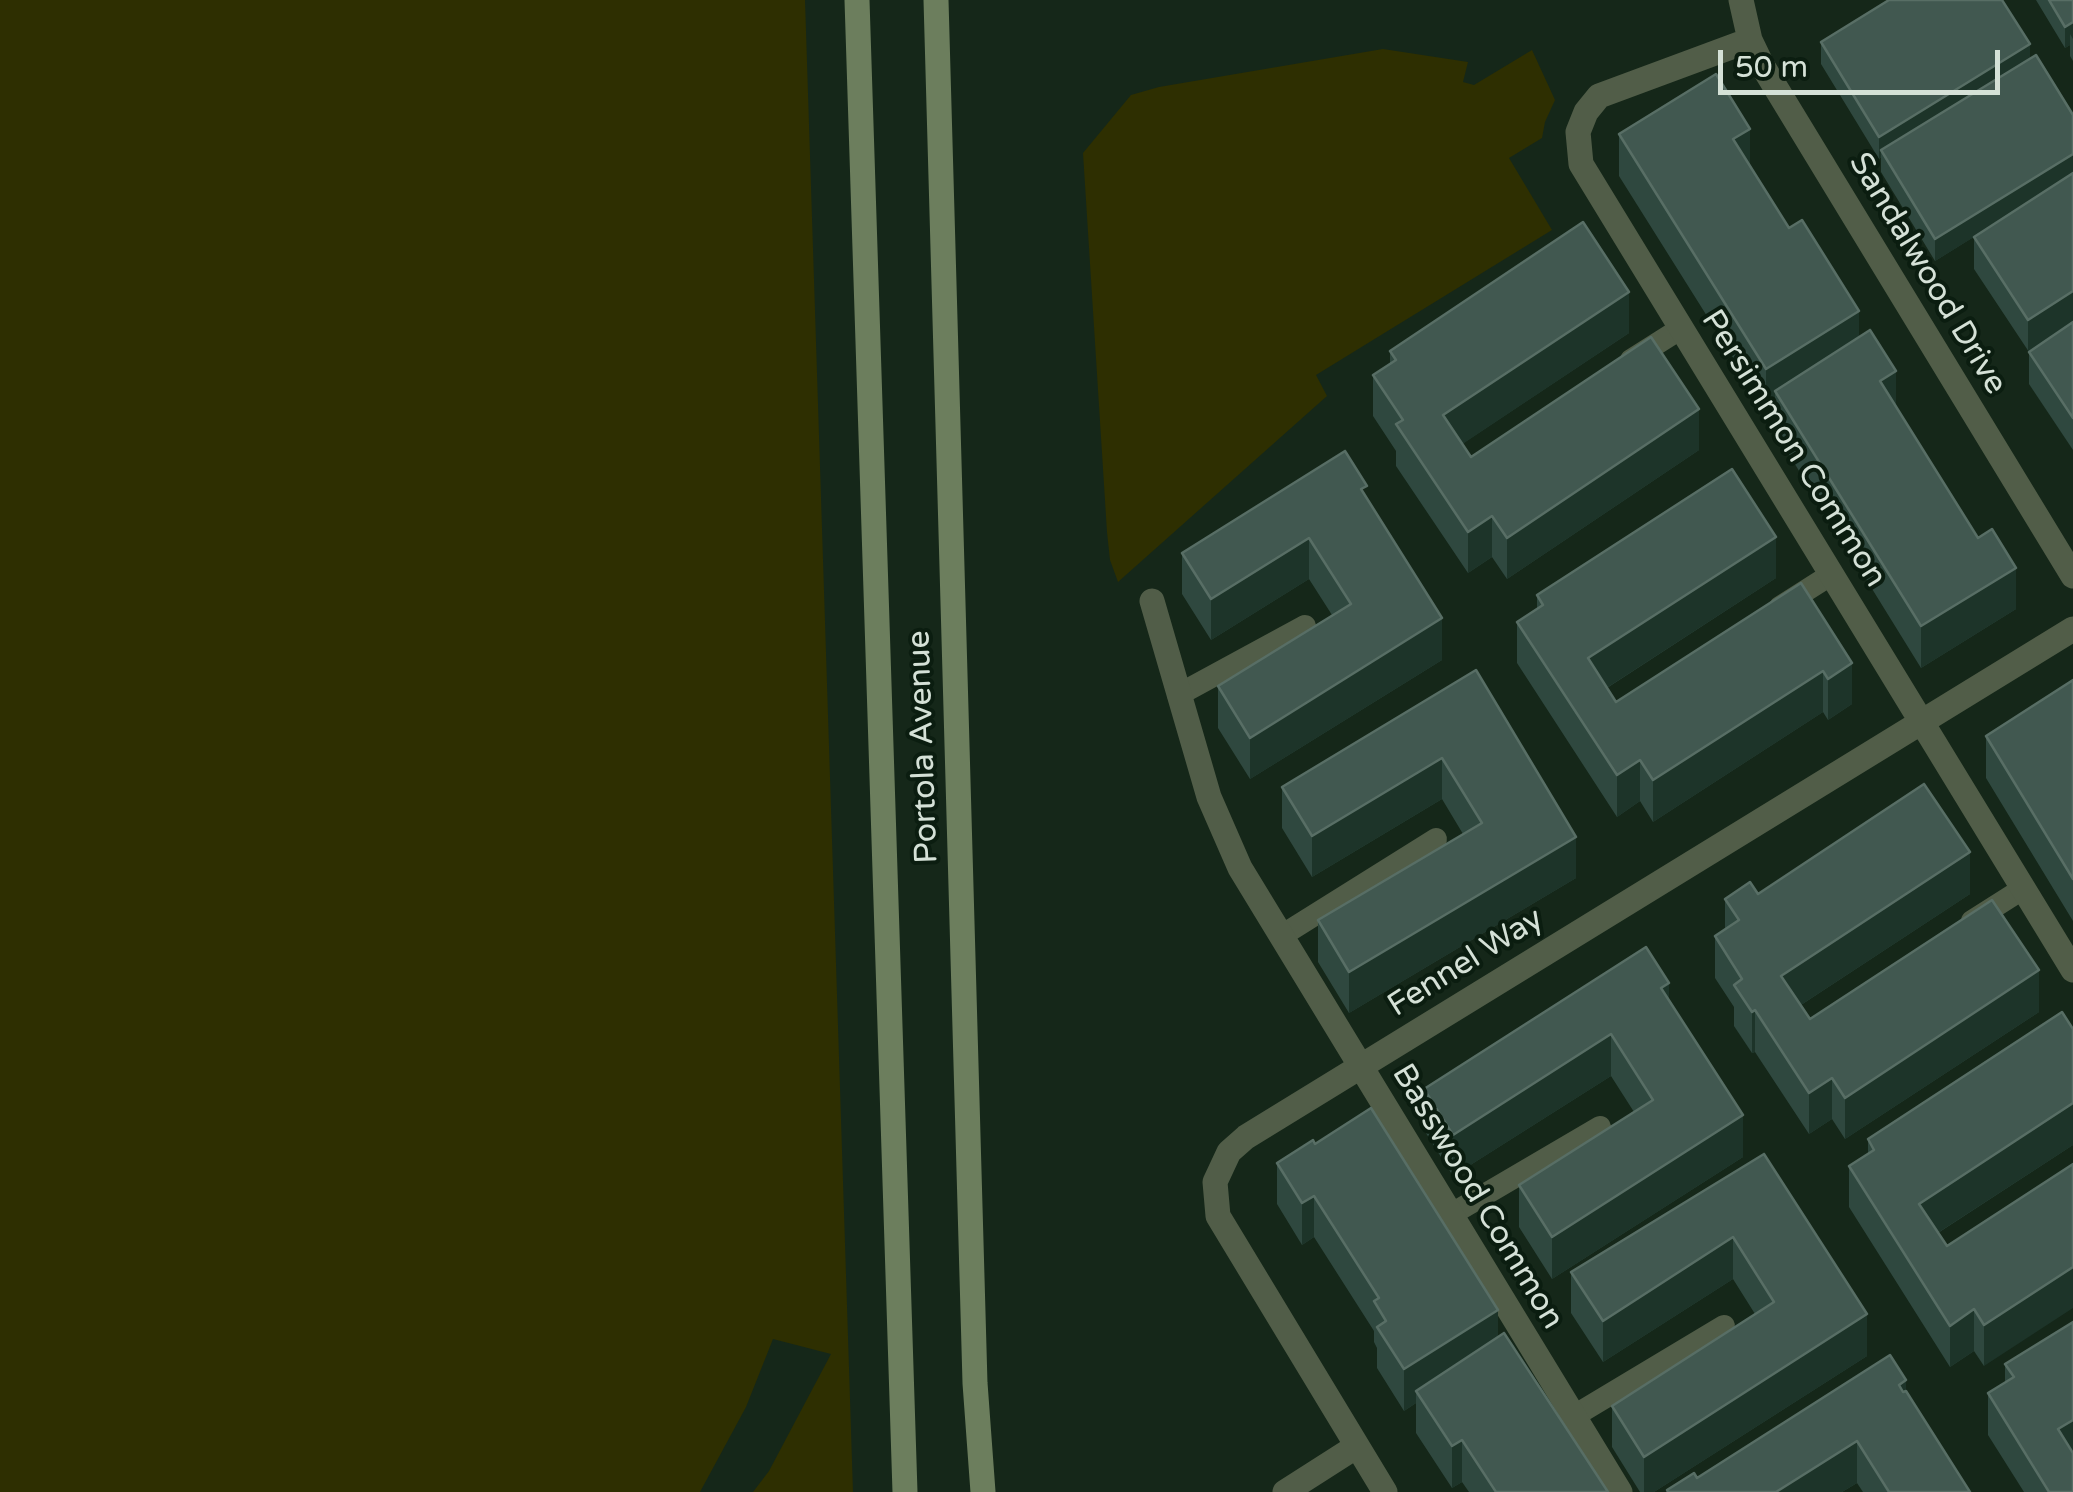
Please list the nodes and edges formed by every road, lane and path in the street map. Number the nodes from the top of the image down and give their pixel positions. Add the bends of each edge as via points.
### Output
1 (857, 0) edge
2 (936, 0) edge
3 (1742, 0) edge
4 (1750, 40) junction
5 (1680, 329) junction
6 (1616, 369) edge
7 (1832, 574) junction
8 (2073, 576) edge
9 (1152, 600) dead end
10 (1767, 614) edge
11 (1305, 626) dead end
12 (2073, 630) edge
13 (1178, 695) junction
14 (1923, 722) junction
15 (1436, 839) dead end
16 (2024, 888) junction
17 (1958, 929) edge
18 (1281, 936) junction
19 (2073, 970) edge
20 (1360, 1066) junction
21 (1600, 1127) dead end
22 (1450, 1215) junction
23 (1724, 1326) dead end
24 (1574, 1416) junction
25 (1357, 1446) junction
26 (905, 1492) edge
27 (982, 1492) edge
28 (1284, 1492) edge
29 (1385, 1492) edge
30 (1620, 1492) edge

1 - 26 main road, Portola Avenue
2 - 27 main road, Portola Avenue
3 - 4 street, Sandalwood Drive
4 - 5 street, Persimmon Common via 1599,96 1578,132 1584,174
4 - 8 street, Sandalwood Drive
5 - 6 lane
5 - 7 street, Persimmon Common
7 - 10 lane
7 - 14 street, Persimmon Common
9 - 13 street, Basswood Common
11 - 13 lane
12 - 14 street, Fennel Way
13 - 18 street, Basswood Common via 1222,831
14 - 16 street, Persimmon Common
14 - 20 street, Fennel Way
15 - 18 lane
16 - 17 lane
16 - 19 street, Persimmon Common
18 - 20 street, Basswood Common
20 - 22 street, Basswood Common
20 - 25 street, Fennel Way via 1237,1144 1222,1161 1214,1193 1222,1226
21 - 22 lane
22 - 24 street, Basswood Common
23 - 24 lane
24 - 30 street, Basswood Common
25 - 28 street
25 - 29 street, Fennel Way

